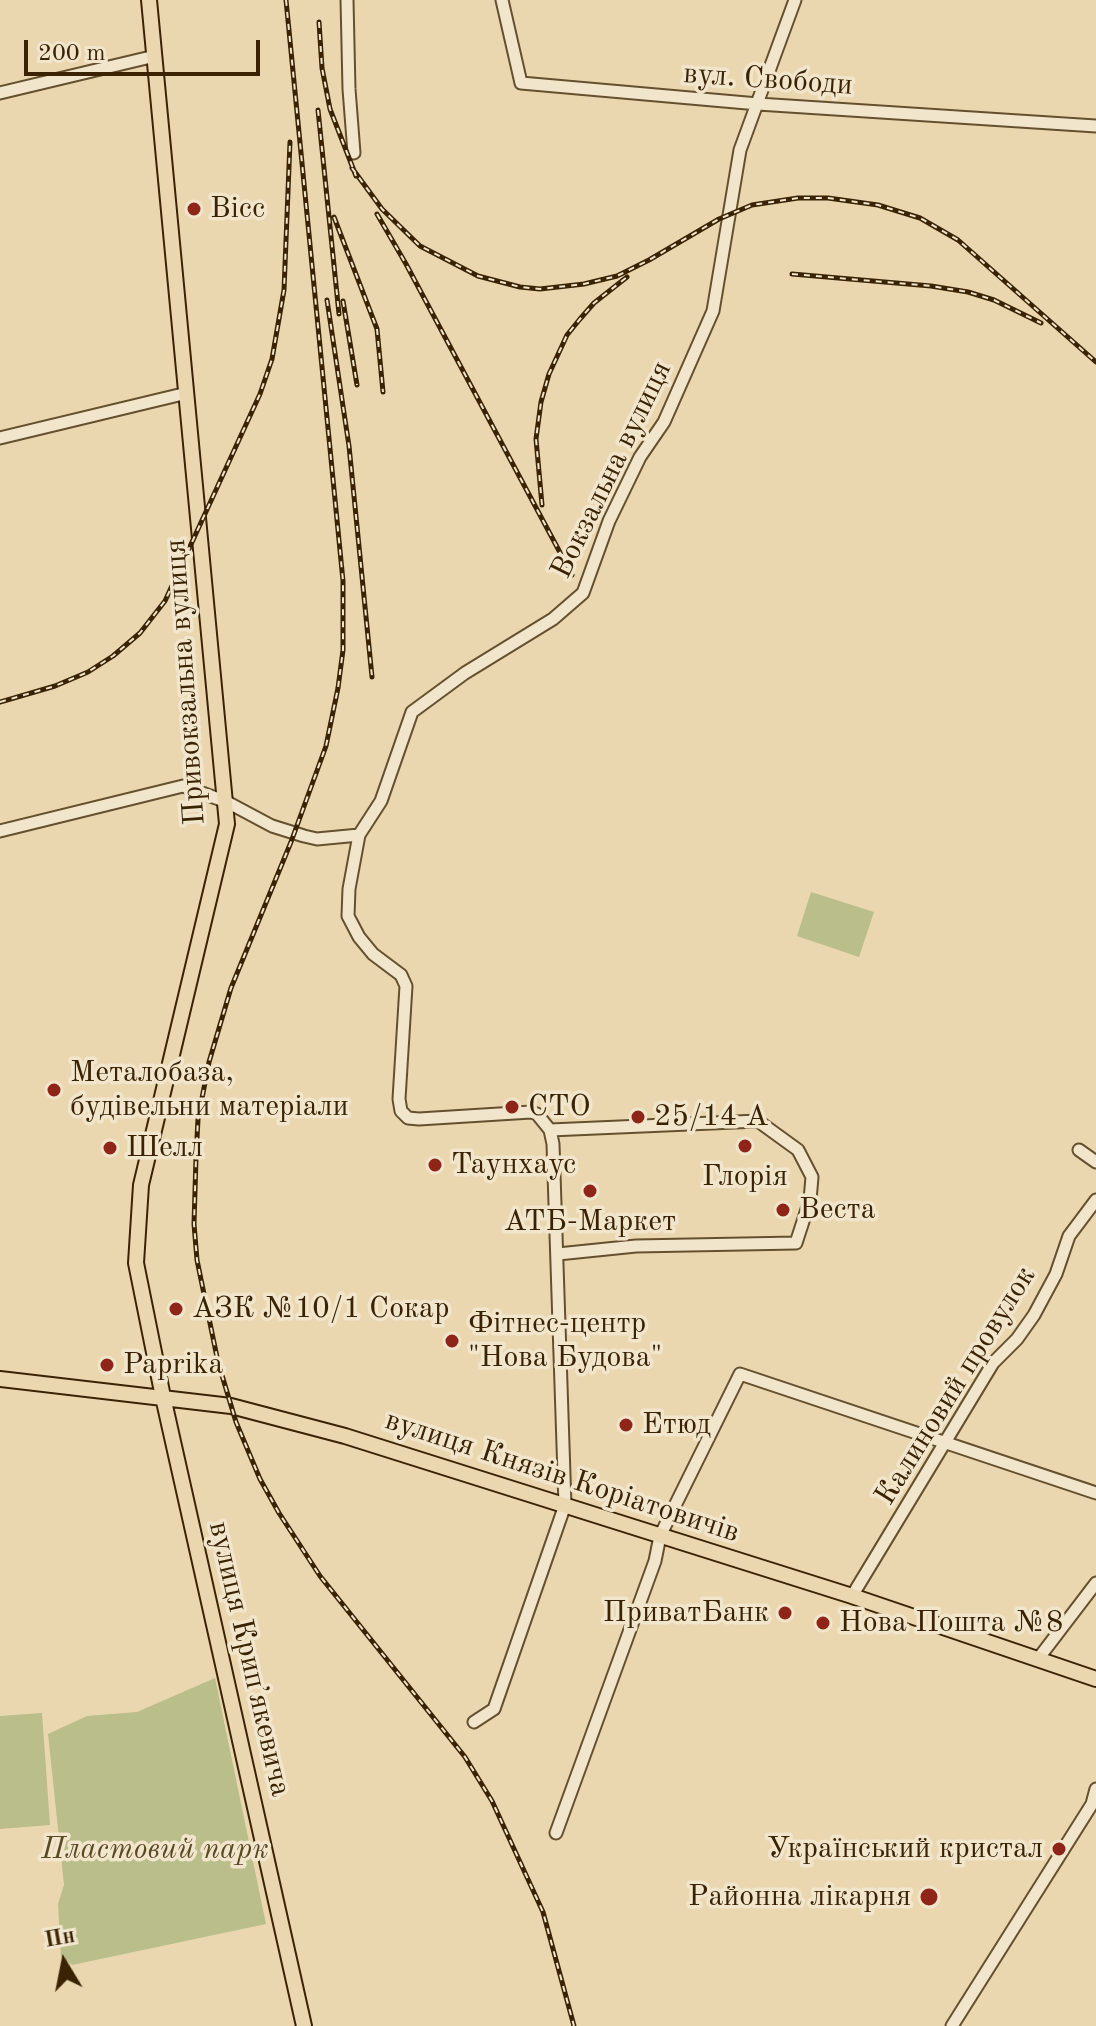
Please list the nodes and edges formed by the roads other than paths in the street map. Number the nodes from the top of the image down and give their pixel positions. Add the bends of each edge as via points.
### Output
1 (149, 0) edge
2 (347, 0) edge
3 (502, 0) edge
4 (795, 0) edge
5 (155, 56) junction
6 (0, 93) edge
7 (758, 104) junction
8 (1096, 126) edge
9 (354, 153) dead end
10 (187, 393) junction
11 (0, 438) edge
12 (227, 802) junction
13 (0, 831) edge
14 (359, 835) junction
15 (550, 1130) junction
16 (1079, 1150) dead end
17 (1096, 1162) edge
18 (1096, 1200) edge
19 (558, 1254) junction
20 (0, 1379) edge
21 (163, 1397) junction
22 (946, 1444) junction
23 (1096, 1493) edge
24 (565, 1505) junction
25 (660, 1536) junction
26 (1096, 1583) edge
27 (852, 1596) junction
28 (1038, 1659) junction
29 (1096, 1679) edge
30 (474, 1722) dead end
31 (1096, 1789) edge
32 (556, 1833) dead end
33 (304, 2026) edge
34 (952, 2026) edge

1 - 5 main road, Привокзальна вулиця
2 - 9 street
3 - 7 street, вул. Свободи via 521,83
4 - 7 street, Вокзальна вулиця
5 - 6 street
5 - 10 main road, Привокзальна вулиця
7 - 8 street, вул. Свободи
7 - 14 street, Вокзальна вулиця via 740,150 713,311 664,422 609,521 583,593 553,619 412,712 381,801
10 - 11 street
10 - 12 main road, Привокзальна вулиця
12 - 13 street via 183,786
12 - 14 street via 304,836
12 - 21 main road, Привокзальна вулиця via 227,824 141,1185 136,1263
14 - 15 street via 348,916 373,954 401,975 406,986 401,1111 419,1119 531,1112
15 - 19 street
15 - 19 street via 758,1121 798,1150 812,1177 796,1243 636,1246
16 - 17 street
18 - 22 street, Калиновий провулок via 1069,1236 1034,1315 993,1363
19 - 24 street
20 - 21 main road, вулиця Князів Коріатовичів
21 - 24 main road, вулиця Князів Коріатовичів via 231,1406 345,1436
21 - 33 main road, вулиця Крипʼякевича
22 - 23 street
22 - 25 street via 740,1374
22 - 27 street, Калиновий провулок
24 - 25 main road, вулиця Князів Коріатовичів
24 - 30 street via 494,1709
25 - 27 main road, вулиця Князів Коріатовичів
25 - 32 street
26 - 28 street
27 - 28 main road, вулиця Князів Коріатовичів
28 - 29 main road, вулиця Князів Коріатовичів
31 - 34 street via 1092,1804

